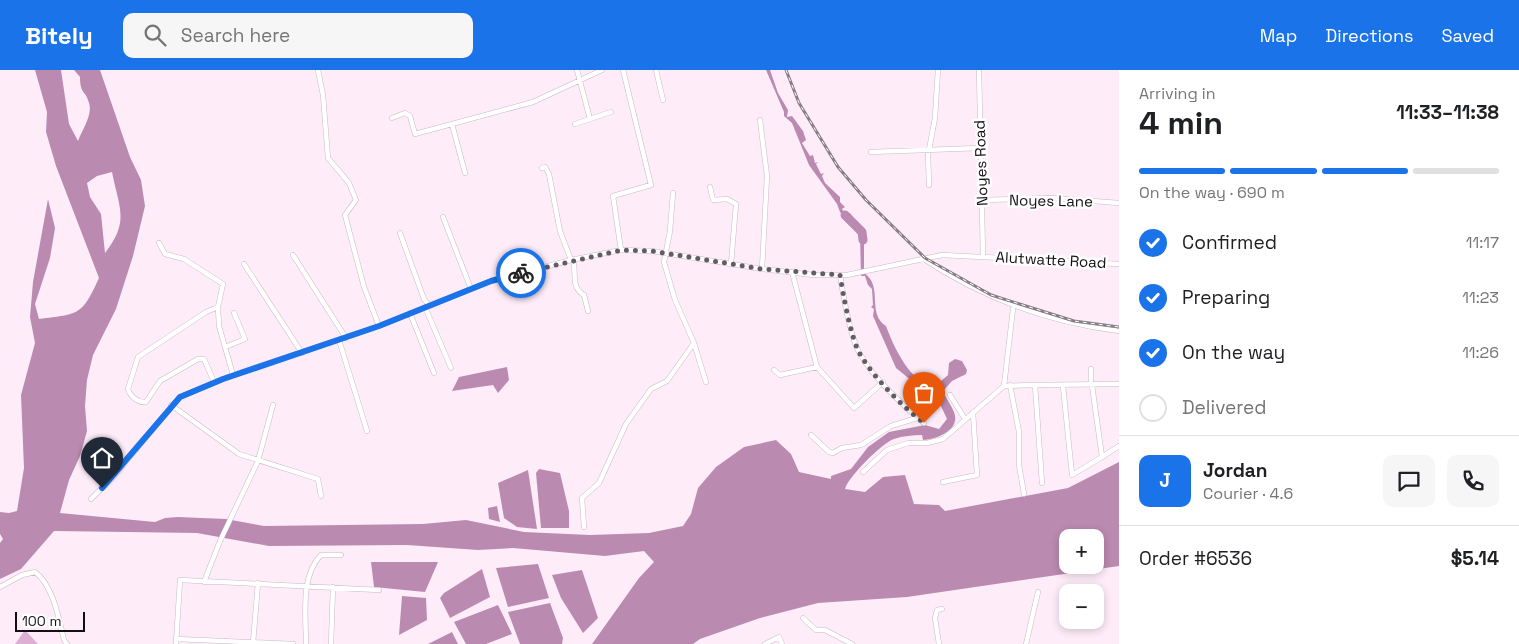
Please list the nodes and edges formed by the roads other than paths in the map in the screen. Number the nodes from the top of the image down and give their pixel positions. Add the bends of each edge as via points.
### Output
1 (318, 70) edge
2 (577, 70) edge
3 (602, 70) edge
4 (623, 70) edge
5 (656, 70) edge
6 (938, 70) edge
7 (979, 70) edge
8 (580, 81) junction
9 (663, 100) dead end
10 (611, 112) dead end
11 (392, 118) dead end
12 (590, 119) junction
13 (760, 120) dead end
14 (452, 124) junction
15 (575, 124) dead end
16 (980, 148) junction
17 (930, 150) junction
18 (871, 152) dead end
19 (542, 168) dead end
20 (465, 173) dead end
21 (929, 186) dead end
22 (710, 187) dead end
23 (673, 193) dead end
24 (982, 200) junction
25 (1119, 203) edge
26 (443, 217) dead end
27 (400, 233) dead end
28 (159, 243) dead end
29 (622, 250) junction
30 (666, 254) junction
31 (293, 255) dead end
32 (983, 256) junction
33 (922, 258) junction
34 (572, 260) junction
35 (244, 264) dead end
36 (731, 264) junction
37 (1119, 264) edge
38 (762, 269) junction
39 (792, 272) junction
40 (840, 275) junction
41 (471, 288) junction
42 (427, 306) junction
43 (218, 307) junction
44 (1013, 309) dead end
45 (588, 311) dead end
46 (234, 313) dead end
47 (410, 313) junction
48 (379, 326) junction
49 (1119, 331) edge
50 (346, 338) junction
51 (340, 340) junction
52 (694, 343) junction
53 (225, 347) junction
54 (302, 353) junction
55 (817, 367) junction
56 (451, 368) dead end
57 (1091, 368) dead end
58 (774, 370) dead end
59 (434, 372) dead end
60 (233, 375) junction
61 (214, 382) junction
62 (706, 382) dead end
63 (882, 382) junction
64 (1119, 384) edge
65 (1010, 385) junction
66 (1034, 385) junction
67 (1092, 385) junction
68 (1004, 386) junction
69 (1063, 386) junction
70 (950, 394) dead end
71 (171, 406) junction
72 (273, 406) dead end
73 (972, 412) junction
74 (916, 417) junction
75 (965, 419) junction
76 (924, 423) dead end
77 (367, 431) dead end
78 (811, 435) dead end
79 (1119, 446) edge
80 (1102, 457) junction
81 (258, 461) junction
82 (863, 472) dead end
83 (943, 482) dead end
84 (1042, 482) dead end
85 (1024, 494) dead end
86 (321, 496) dead end
87 (91, 500) dead end
88 (584, 528) dead end
89 (341, 555) dead end
90 (204, 582) junction
91 (258, 583) junction
92 (307, 585) junction
93 (333, 586) junction
94 (0, 587) edge
95 (379, 590) dead end
96 (1038, 592) dead end
97 (942, 609) dead end
98 (803, 618) dead end
99 (176, 642) edge
100 (253, 643) edge
101 (67, 644) edge
102 (293, 644) edge
103 (306, 644) edge
104 (331, 644) edge
105 (765, 644) edge
106 (782, 644) edge
107 (852, 644) edge
108 (939, 644) edge
109 (1026, 644) edge

1 - 48 street via 328,158 349,183 356,200 345,215 364,287
2 - 8 street
3 - 8 street
4 - 29 street via 651,185 614,196
5 - 9 street
6 - 17 street
7 - 16 street, Noyes Road
8 - 12 street
8 - 14 street via 533,102
10 - 12 street
11 - 14 street via 406,113 415,134
12 - 15 street
13 - 38 street via 768,183
14 - 20 street
16 - 17 street
16 - 24 street, Noyes Road
17 - 18 street
17 - 21 street
19 - 34 street via 545,167 549,174 560,231
22 - 36 street via 713,200 727,199 736,204
23 - 30 street
24 - 25 street, Noyes Lane via 1053,198
24 - 32 street, Noyes Road
26 - 41 street
27 - 42 street
28 - 43 street via 165,254 184,258 223,284
29 - 30 street, Alutwatte Road
29 - 34 street, Alutwatte Road
30 - 36 street, Alutwatte Road
30 - 52 street via 664,262 675,300
31 - 50 street
32 - 33 street, Alutwatte Road via 942,254
32 - 37 street, Alutwatte Road
33 - 40 street, Alutwatte Road
33 - 49 street via 979,292 1018,307 1086,327
34 - 41 street, Alutwatte Road
34 - 45 street via 574,283 584,295
35 - 54 street
36 - 38 street, Alutwatte Road
38 - 39 street, Alutwatte Road
39 - 40 street, Alutwatte Road
39 - 55 street
40 - 63 street via 860,354
41 - 42 street, Alutwatte Road
42 - 47 street, Alutwatte Road
42 - 56 street
43 - 53 street
43 - 61 street via 138,356 128,389 137,400 146,402 160,381 198,359 204,359
44 - 68 street
46 - 53 street via 245,339
47 - 48 street, Alutwatte Road
47 - 59 street
48 - 50 street, Alutwatte Road
50 - 51 street, Alutwatte Road
51 - 54 street, Alutwatte Road
51 - 77 street
52 - 62 street
52 - 88 street via 668,381 651,389 626,424 599,483 582,498
53 - 60 street
54 - 60 street, Alutwatte Road
55 - 58 street via 780,375
55 - 63 street via 854,408
57 - 67 street
60 - 61 street, Alutwatte Road
61 - 71 street, Alutwatte Road via 180,397
63 - 74 street
64 - 67 street
65 - 66 street
65 - 68 street
65 - 85 street via 1019,432 1019,465
66 - 69 street
66 - 84 street
67 - 69 street
67 - 80 street
68 - 73 street
69 - 80 street via 1072,476
70 - 75 street
71 - 81 street via 239,454
71 - 87 street, Alutwatte Road
72 - 81 street
73 - 75 street
73 - 83 street via 977,475
74 - 76 street
74 - 78 street via 891,426 861,445 833,453
75 - 82 street via 942,439 908,443 887,450
79 - 80 street
81 - 86 street via 318,479
81 - 90 street
89 - 92 street via 324,554 319,557
90 - 91 street
90 - 99 street via 180,580
91 - 92 street
91 - 100 street
92 - 93 street
92 - 103 street
93 - 95 street
93 - 104 street
94 - 101 street via 22,575 35,572 42,577 55,604
96 - 109 street
97 - 108 street via 937,610 935,618
98 - 107 street via 816,630 824,630
99 - 100 street
100 - 102 street
105 - 106 street via 779,637

